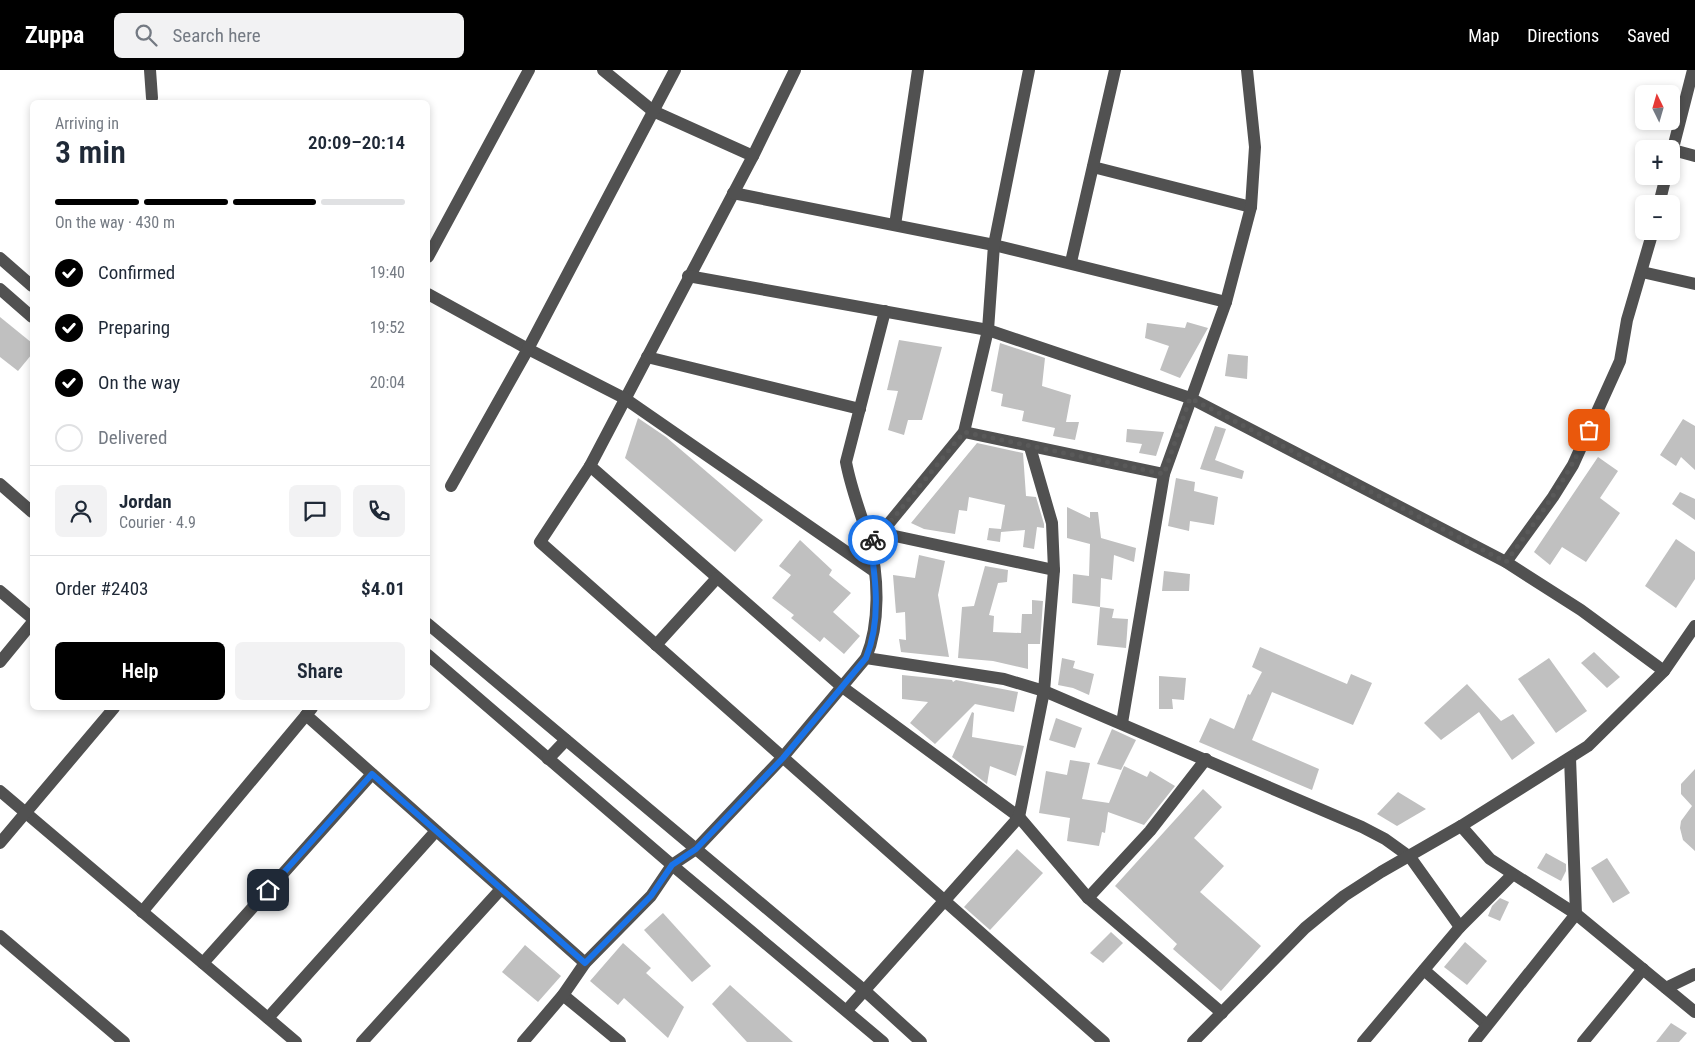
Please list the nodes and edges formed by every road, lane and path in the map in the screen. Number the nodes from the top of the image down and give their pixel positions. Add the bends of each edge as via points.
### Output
1 (150, 70) edge
2 (529, 70) edge
3 (603, 70) edge
4 (675, 70) edge
5 (795, 70) edge
6 (918, 70) edge
7 (1029, 70) edge
8 (1115, 70) edge
9 (1247, 70) edge
10 (1693, 70) edge
11 (152, 98) dead end
12 (653, 111) junction
13 (1675, 140) edge
14 (1680, 154) edge
15 (753, 156) junction
16 (1695, 156) edge
17 (1093, 167) junction
18 (733, 193) junction
19 (1251, 207) junction
20 (894, 225) junction
21 (1651, 240) edge
22 (994, 245) junction
23 (430, 253) edge
24 (0, 258) edge
25 (1071, 262) junction
26 (1642, 272) junction
27 (688, 276) junction
28 (30, 284) edge
29 (1695, 284) edge
30 (0, 289) edge
31 (430, 295) edge
32 (1226, 302) junction
33 (885, 311) junction
34 (30, 315) edge
35 (988, 330) junction
36 (528, 349) junction
37 (647, 357) junction
38 (624, 398) junction
39 (1190, 398) junction
40 (860, 409) junction
41 (964, 432) junction
42 (1030, 447) junction
43 (590, 466) junction
44 (1164, 474) junction
45 (0, 484) edge
46 (451, 486) dead end
47 (30, 510) edge
48 (881, 533) junction
49 (870, 542) junction
50 (1506, 562) junction
51 (1054, 570) junction
52 (874, 571) junction
53 (717, 578) junction
54 (0, 591) edge
55 (30, 616) edge
56 (30, 626) edge
57 (430, 626) edge
58 (1695, 626) edge
59 (656, 645) junction
60 (430, 657) edge
61 (866, 658) junction
62 (0, 662) edge
63 (1664, 671) junction
64 (840, 686) junction
65 (1044, 691) junction
66 (112, 710) edge
67 (309, 711) edge
68 (1122, 723) junction
69 (566, 740) junction
70 (783, 758) junction
71 (1570, 758) junction
72 (548, 759) junction
73 (1206, 759) junction
74 (372, 774) junction
75 (0, 791) edge
76 (25, 812) junction
77 (1019, 817) junction
78 (1461, 826) junction
79 (436, 831) junction
80 (0, 843) edge
81 (696, 849) junction
82 (1410, 856) junction
83 (672, 865) junction
84 (1512, 875) junction
85 (501, 889) junction
86 (1088, 898) junction
87 (944, 900) junction
88 (142, 912) junction
89 (1576, 914) junction
90 (1460, 927) junction
91 (0, 936) edge
92 (585, 963) junction
93 (203, 964) junction
94 (1643, 969) junction
95 (1424, 970) junction
96 (1695, 974) edge
97 (1666, 988) junction
98 (864, 990) junction
99 (563, 995) junction
100 (847, 1010) junction
101 (1695, 1012) edge
102 (1222, 1013) junction
103 (268, 1018) junction
104 (1487, 1025) junction
105 (124, 1042) edge
106 (296, 1042) edge
107 (362, 1042) edge
108 (523, 1042) edge
109 (620, 1042) edge
110 (883, 1042) edge
111 (921, 1042) edge
112 (1104, 1042) edge
113 (1193, 1042) edge
114 (1363, 1042) edge
115 (1474, 1042) edge
116 (1583, 1042) edge

1 - 11 street
2 - 23 street
3 - 12 street
4 - 12 street
5 - 15 street
6 - 20 street
7 - 22 street
8 - 17 street
9 - 19 street via 1255,147
10 - 13 street
12 - 15 street
12 - 36 street
14 - 16 street
15 - 18 street
17 - 19 street
17 - 25 street
18 - 20 street
18 - 27 street
19 - 32 street
20 - 22 street
21 - 26 street
22 - 25 street
22 - 35 street
24 - 28 street
25 - 32 street
26 - 29 street
26 - 50 street via 1627,320 1620,361 1573,465
27 - 33 street
27 - 37 street
30 - 34 street
31 - 36 street
32 - 39 street
33 - 35 street
33 - 40 street
35 - 39 street
35 - 41 street
36 - 38 street
36 - 46 street
37 - 38 street
37 - 40 street
38 - 43 street
38 - 52 street
39 - 44 street
39 - 50 street
40 - 49 street via 846,462
41 - 42 street
41 - 48 street
42 - 44 street
42 - 51 street via 1052,523
43 - 53 street
43 - 59 street via 540,542
44 - 68 street
45 - 47 street
48 - 49 street
48 - 51 street
49 - 52 street
50 - 63 street via 1581,610
51 - 65 street
52 - 61 street via 876,620 873,642
53 - 59 street
53 - 64 street
54 - 55 street
56 - 62 street
57 - 69 street
58 - 63 street
59 - 70 street
60 - 72 street
61 - 64 street
61 - 65 street via 1004,679
63 - 71 street via 1588,746
64 - 70 street
64 - 77 street
65 - 68 street
65 - 77 street
66 - 76 street
67 - 74 street
67 - 88 street
68 - 73 street
69 - 72 street
69 - 81 street
70 - 81 street
70 - 87 street
71 - 78 street
71 - 89 street
72 - 83 street
73 - 82 street via 1362,826
73 - 86 street via 1150,831
74 - 79 street
74 - 93 street
75 - 76 street
76 - 80 street
76 - 88 street
77 - 86 street
77 - 87 street
78 - 82 street
78 - 84 street via 1490,858
79 - 85 street
79 - 103 street
81 - 83 street
81 - 98 street
82 - 90 street
82 - 102 street via 1344,896 1305,928
83 - 92 street via 651,896
83 - 100 street
84 - 89 street
84 - 90 street
85 - 92 street
85 - 107 street
86 - 102 street
87 - 98 street
87 - 112 street
88 - 93 street
89 - 94 street
89 - 104 street
90 - 95 street
91 - 105 street
92 - 99 street
93 - 103 street
94 - 97 street
94 - 116 street
95 - 104 street
95 - 114 street
96 - 97 street
97 - 101 street
98 - 100 street
98 - 111 street
99 - 108 street
99 - 109 street
100 - 110 street
102 - 113 street
103 - 106 street
104 - 115 street

